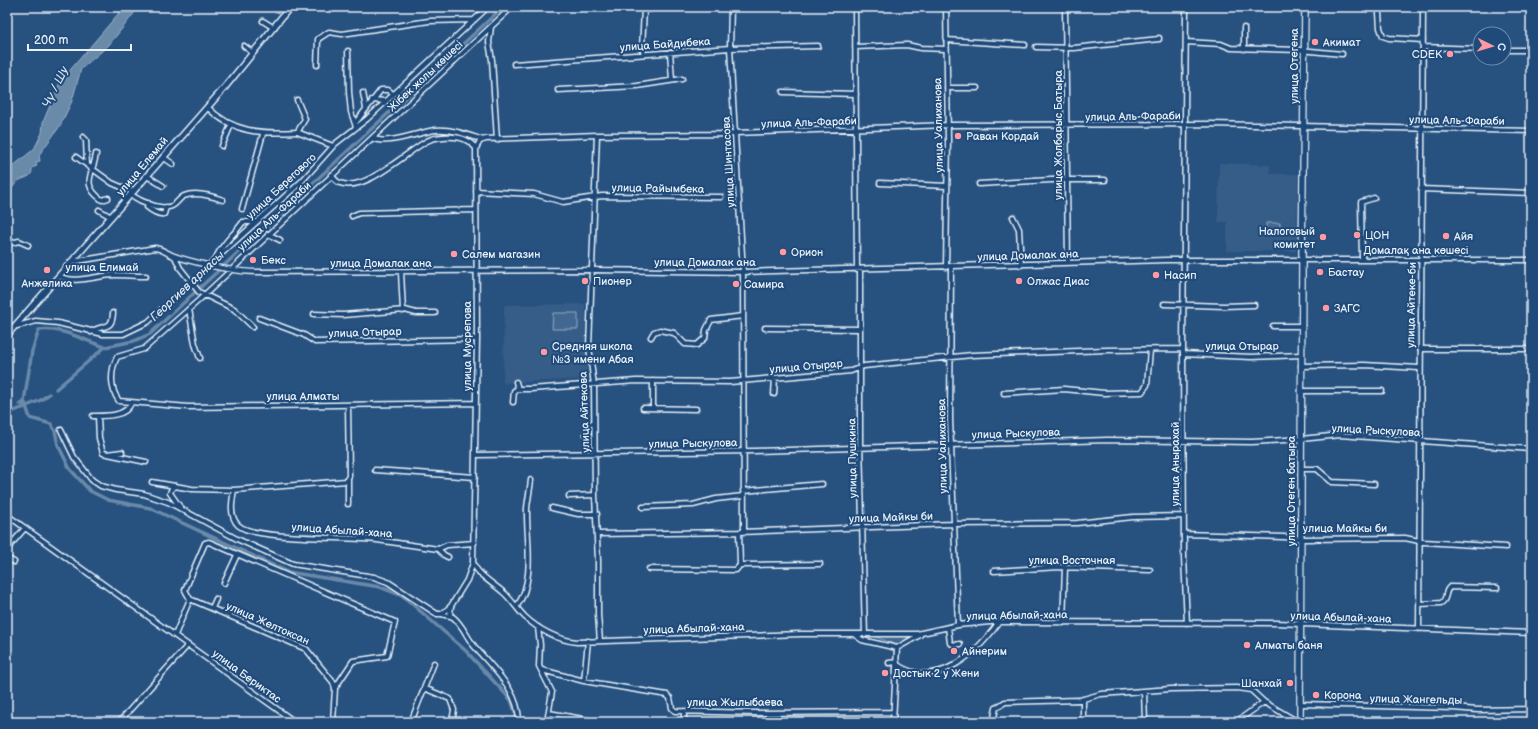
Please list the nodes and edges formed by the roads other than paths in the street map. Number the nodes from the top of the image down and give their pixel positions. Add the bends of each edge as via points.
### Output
1 (290, 7) edge
2 (488, 7) edge
3 (512, 7) edge
4 (731, 7) edge
5 (855, 7) edge
6 (946, 7) edge
7 (1065, 7) edge
8 (1186, 7) edge
9 (1305, 7) edge
10 (1423, 7) edge
11 (680, 8) dead end
12 (1379, 13) dead end
13 (474, 20) junction
14 (263, 21) dead end
15 (491, 27) junction
16 (274, 28) junction
17 (1244, 28) dead end
18 (1159, 38) dead end
19 (946, 40) junction
20 (1423, 40) junction
21 (1186, 42) junction
22 (1025, 45) dead end
23 (244, 46) dead end
24 (818, 46) dead end
25 (1066, 46) junction
26 (855, 47) junction
27 (1036, 47) dead end
28 (1423, 47) junction
29 (730, 48) junction
30 (945, 49) junction
31 (1244, 49) junction
32 (1472, 49) edge
33 (1304, 50) junction
34 (1512, 50) edge
35 (1531, 50) edge
36 (348, 51) dead end
37 (670, 52) junction
38 (253, 53) junction
39 (644, 54) junction
40 (1342, 54) dead end
41 (514, 64) dead end
42 (317, 66) dead end
43 (682, 79) dead end
44 (672, 80) junction
45 (947, 88) junction
46 (977, 88) dead end
47 (558, 90) dead end
48 (783, 92) dead end
49 (363, 93) dead end
50 (393, 94) junction
51 (856, 94) junction
52 (297, 100) dead end
53 (372, 100) junction
54 (386, 101) junction
55 (207, 107) junction
56 (366, 108) junction
57 (305, 119) junction
58 (310, 121) dead end
59 (356, 124) junction
60 (1185, 124) junction
61 (231, 125) junction
62 (948, 125) junction
63 (1067, 126) junction
64 (1304, 126) junction
65 (1421, 128) junction
66 (856, 130) junction
67 (1531, 131) edge
68 (297, 132) junction
69 (263, 134) junction
70 (736, 134) junction
71 (597, 135) junction
72 (83, 137) dead end
73 (372, 138) junction
74 (483, 140) junction
75 (497, 140) junction
76 (222, 146) dead end
77 (333, 146) junction
78 (476, 148) junction
79 (96, 154) dead end
80 (76, 157) dead end
81 (163, 158) junction
82 (173, 164) dead end
83 (87, 165) junction
84 (92, 169) junction
85 (331, 175) junction
86 (147, 176) junction
87 (1067, 180) junction
88 (1105, 180) dead end
89 (880, 183) dead end
90 (979, 184) dead end
91 (163, 186) dead end
92 (947, 186) junction
93 (1421, 189) junction
94 (476, 191) junction
95 (1531, 193) edge
96 (132, 194) junction
97 (721, 197) dead end
98 (108, 198) dead end
99 (595, 198) junction
100 (1374, 198) dead end
101 (224, 200) dead end
102 (148, 203) junction
103 (166, 207) junction
104 (242, 209) dead end
105 (99, 210) dead end
106 (476, 210) junction
107 (352, 216) dead end
108 (111, 217) junction
109 (1013, 217) dead end
110 (256, 222) junction
111 (268, 234) junction
112 (280, 240) dead end
113 (7, 244) edge
114 (28, 245) dead end
115 (175, 257) junction
116 (216, 258) junction
117 (1302, 259) junction
118 (1362, 259) junction
119 (1421, 259) junction
120 (1184, 260) junction
121 (1531, 260) edge
122 (72, 262) junction
123 (1068, 263) junction
124 (210, 264) junction
125 (1022, 265) junction
126 (948, 267) junction
127 (228, 270) junction
128 (594, 270) junction
129 (859, 270) junction
130 (400, 272) junction
131 (476, 272) junction
132 (743, 272) junction
133 (59, 276) junction
134 (146, 276) dead end
135 (193, 285) junction
136 (204, 294) junction
137 (1164, 304) dead end
138 (1183, 304) junction
139 (1254, 305) dead end
140 (189, 309) junction
141 (402, 310) junction
142 (113, 313) dead end
143 (435, 313) dead end
144 (314, 314) dead end
145 (743, 316) junction
146 (259, 318) dead end
147 (17, 326) junction
148 (1273, 326) dead end
149 (1302, 326) junction
150 (253, 327) dead end
151 (765, 328) dead end
152 (860, 329) junction
153 (90, 332) junction
154 (8, 333) edge
155 (651, 337) dead end
156 (477, 339) junction
157 (1420, 349) junction
158 (1531, 349) edge
159 (1150, 350) junction
160 (1183, 352) junction
161 (1302, 355) junction
162 (950, 357) junction
163 (200, 358) dead end
164 (1302, 366) junction
165 (860, 367) junction
166 (1419, 368) junction
167 (775, 378) junction
168 (653, 381) junction
169 (743, 381) junction
170 (516, 382) dead end
171 (594, 385) junction
172 (518, 389) junction
173 (1301, 391) junction
174 (1382, 391) dead end
175 (1004, 393) dead end
176 (774, 394) dead end
177 (514, 402) dead end
178 (131, 403) junction
179 (476, 403) junction
180 (348, 405) junction
181 (642, 408) dead end
182 (653, 408) junction
183 (696, 409) dead end
184 (93, 416) dead end
185 (98, 416) junction
186 (594, 422) junction
187 (61, 430) dead end
188 (586, 434) dead end
189 (1301, 440) junction
190 (1419, 441) junction
191 (1184, 442) junction
192 (951, 444) junction
193 (860, 448) junction
194 (1531, 449) edge
195 (743, 451) junction
196 (122, 452) dead end
197 (104, 454) junction
198 (594, 454) junction
199 (475, 455) junction
200 (146, 462) dead end
201 (1301, 469) junction
202 (375, 470) dead end
203 (475, 477) junction
204 (348, 479) junction
205 (531, 480) dead end
206 (152, 482) dead end
207 (822, 484) dead end
208 (1374, 484) dead end
209 (175, 486) junction
210 (234, 490) junction
211 (743, 491) junction
212 (595, 495) junction
213 (569, 496) dead end
214 (743, 496) junction
215 (348, 504) dead end
216 (643, 507) dead end
217 (552, 508) dead end
218 (181, 509) junction
219 (597, 514) junction
220 (7, 515) edge
221 (1184, 516) junction
222 (953, 524) junction
223 (863, 527) junction
224 (25, 528) junction
225 (742, 532) junction
226 (598, 534) junction
227 (1184, 534) junction
228 (1301, 537) junction
229 (1419, 541) junction
230 (474, 543) junction
231 (1506, 547) dead end
232 (7, 549) edge
233 (438, 549) junction
234 (237, 554) junction
235 (448, 557) dead end
236 (7, 558) edge
237 (14, 562) dead end
238 (473, 564) junction
239 (740, 564) junction
240 (820, 564) dead end
241 (1065, 567) junction
242 (648, 569) dead end
243 (1150, 570) dead end
244 (994, 571) dead end
245 (1531, 576) edge
246 (224, 583) dead end
247 (1497, 588) dead end
248 (190, 599) junction
249 (216, 599) dead end
250 (1419, 604) junction
251 (451, 606) junction
252 (517, 606) junction
253 (212, 608) junction
254 (442, 614) junction
255 (450, 615) junction
256 (999, 622) junction
257 (1063, 623) junction
258 (1188, 623) junction
259 (958, 625) junction
260 (1301, 625) junction
261 (538, 627) junction
262 (948, 627) junction
263 (1419, 629) junction
264 (1530, 633) edge
265 (922, 634) junction
266 (175, 635) junction
267 (855, 635) junction
268 (865, 635) junction
269 (600, 640) junction
270 (588, 641) junction
271 (960, 644) dead end
272 (188, 645) junction
273 (898, 648) junction
274 (434, 662) dead end
275 (889, 663) dead end
276 (896, 663) junction
277 (542, 670) junction
278 (584, 681) junction
279 (1530, 682) edge
280 (335, 688) junction
281 (424, 688) junction
282 (1144, 691) junction
283 (1083, 699) junction
284 (1264, 702) junction
285 (1301, 704) junction
286 (1530, 709) edge
287 (684, 711) junction
288 (893, 712) junction
289 (549, 713) junction
290 (119, 722) edge
291 (295, 722) edge
292 (333, 722) edge
293 (411, 722) edge
294 (452, 722) edge
295 (519, 722) edge
296 (547, 722) edge
297 (599, 722) edge
298 (684, 722) edge
299 (893, 722) edge
300 (993, 722) edge
301 (1083, 722) edge
302 (1145, 722) edge
303 (1236, 722) edge
304 (1299, 722) edge
305 (1530, 722) edge

1 - 16 street, улица Елемай
2 - 13 street, улица Берегового
3 - 15 street, Жібек жолы көшесі
4 - 29 street, улица Шинтасова
5 - 26 street, улица Пушкина
6 - 19 street, улица Уалиханова
7 - 25 street, улица Жолбарыс Батыра
8 - 21 street, улица Анырахай
9 - 33 main road, улица Отегена
10 - 20 street, улица Айтеке-би
11 - 39 street via 644,10
12 - 20 street via 1383,36
13 - 42 street via 429,21 342,34 329,32 318,39
13 - 50 street, улица Берегового
14 - 16 street
15 - 73 street, Жібек жолы көшесі
15 - 75 street via 489,42
16 - 38 street, улица Елемай
17 - 31 street
18 - 25 street via 1082,47
19 - 22 street
19 - 30 street, улица Уалиханова
20 - 28 street, улица Айтеке-би
21 - 31 street via 1221,44
21 - 60 street, улица Анырахай
23 - 38 street
24 - 29 street, улица Байдибека
25 - 27 street
25 - 63 street, улица Жолбарыс Батыра
26 - 30 street via 907,45
26 - 51 street, улица Пушкина
28 - 32 street
28 - 65 street, улица Айтеке-би
29 - 37 street, улица Байдибека
29 - 70 street, улица Шинтасова
30 - 45 street, улица Уалиханова
31 - 33 street
33 - 40 street
33 - 64 main road, улица Отегена
34 - 35 street
36 - 59 street via 351,112
37 - 39 street, улица Байдибека
37 - 44 street
38 - 55 street, улица Елемай
39 - 41 street, улица Байдибека
43 - 44 street
44 - 47 street via 637,86
45 - 46 street
45 - 62 street, улица Уалиханова
48 - 51 street
49 - 56 street
50 - 53 street via 385,89
50 - 54 street, улица Берегового
51 - 66 street, улица Пушкина
52 - 57 street
53 - 54 street
53 - 56 street
54 - 59 street, улица Берегового
55 - 61 street via 222,121
55 - 81 street, улица Елемай
56 - 59 street
57 - 58 street
57 - 68 street
59 - 77 street, улица Берегового
60 - 63 street, улица Аль-Фараби
60 - 64 street, улица Аль-Фараби
60 - 120 street, улица Анырахай
61 - 69 street
61 - 76 street
62 - 63 street, улица Аль-Фараби
62 - 66 street, улица Аль-Фараби
62 - 92 street, улица Уалиханова
63 - 87 street, улица Жолбарыс Батыра
64 - 65 street, улица Аль-Фараби
64 - 117 main road, улица Отегена
65 - 67 street, улица Аль-Фараби
65 - 93 street, улица Айтеке-би
66 - 70 street, улица Аль-Фараби
66 - 129 street, улица Пушкина
68 - 69 street
68 - 77 street
69 - 104 street
70 - 71 street, улица Аль-Фараби
70 - 132 street, улица Шинтасова
71 - 75 street, улица Аль-Фараби
71 - 99 street, улица Айтекова
72 - 83 street via 86,140
73 - 74 street, улица Аль-Фараби via 378,140 436,130 453,130
73 - 85 street, улица Аль-Фараби
74 - 75 street, улица Аль-Фараби
74 - 78 street
77 - 110 street, улица Берегового via 302,181
78 - 85 street via 466,139 428,140 378,175 362,182 342,184
78 - 94 street, улица Мусрепова
79 - 84 street
80 - 83 street
81 - 82 street
81 - 86 street, улица Елемай
83 - 84 street
84 - 96 street
84 - 98 street via 89,185 102,200
85 - 111 street, улица Аль-Фараби
86 - 91 street
86 - 96 street, улица Елемай
87 - 88 street
87 - 90 street
87 - 123 street, улица Жолбарыс Батыра
89 - 92 street
92 - 126 street, улица Уалиханова
93 - 95 street
93 - 119 street, улица Айтеке-би
94 - 99 street, улица Райымбека via 534,194 563,202
94 - 106 street, улица Мусрепова
96 - 102 street
96 - 108 street, улица Елемай
97 - 99 street, улица Райымбека via 644,195
99 - 128 street, улица Айтекова
100 - 118 street via 1361,202
101 - 103 street via 209,195 189,195
102 - 103 street
102 - 103 street via 147,207 151,211 162,214
105 - 108 street
106 - 107 street
106 - 131 street, улица Мусрепова
108 - 122 street, улица Елемай
109 - 125 street via 1019,229
110 - 116 street, улица Берегового
110 - 116 street, улица Берегового via 242,220 236,233 219,251
111 - 112 street
111 - 127 street, улица Аль-Фараби
113 - 114 street via 18,241
115 - 122 street via 155,248
115 - 124 street
115 - 135 street
116 - 124 street, улица Берегового
117 - 118 street, Домалақ ана көшесі
117 - 120 street, Домалақ ана көшесі
117 - 149 main road, улица Отеген батыра
118 - 119 street, Домалақ ана көшесі
119 - 121 street, Домалақ ана көшесі
119 - 157 street, улица Айтеке-би
120 - 123 street, улица Домалак ана
120 - 138 street, улица Анырахай
122 - 133 street, улица Елемай
123 - 125 street, улица Домалак ана
124 - 127 street, улица Домалак ана
125 - 126 street, улица Домалак ана
126 - 129 street, улица Домалак ана
126 - 162 street, улица Уалиханова
127 - 130 street, улица Домалак ана
127 - 136 street, улица Алматы
128 - 131 street, улица Домалак ана
128 - 132 street, улица Домалак ана
128 - 171 street, улица Айтекова via 590,347
129 - 132 street, улица Домалак ана
129 - 152 street, улица Пушкина
130 - 131 street, улица Домалак ана
130 - 141 street
131 - 156 street, улица Мусрепова
132 - 145 street, улица Шинтасова
133 - 134 street, улица Елимай via 76,279 113,275
133 - 147 street, улица Елемай
135 - 136 street
135 - 153 street via 178,294 148,322 130,332
136 - 140 street, улица Алматы
136 - 150 street via 234,309
137 - 138 street
138 - 139 street
138 - 160 street, улица Анырахай
140 - 163 street
140 - 178 street, улица Алматы via 144,349 117,357 112,372 112,388 119,401
141 - 143 street
141 - 144 street via 343,315
142 - 153 street via 113,322 110,325
145 - 155 street via 711,320 705,338 698,345 686,344 674,333 660,330 654,332
145 - 169 street, улица Шинтасова
146 - 156 street, улица Отырар via 304,335 314,342
147 - 153 street via 36,321 58,323
147 - 154 street, улица Елемай
148 - 149 street
149 - 161 main road, улица Отеген батыра
151 - 152 street
152 - 165 street, улица Пушкина
156 - 179 street, улица Мусрепова
157 - 158 street
157 - 166 street, улица Айтеке-би
159 - 160 street, улица Отырар
159 - 162 street, улица Отырар
159 - 175 street via 1148,385 1142,392 1064,390
160 - 161 street, улица Отырар via 1251,356
160 - 191 street, улица Анырахай
161 - 164 main road, улица Отеген батыра
162 - 165 street, улица Отырар
162 - 192 street, улица Уалиханова
164 - 166 street via 1364,365
164 - 173 main road, улица Отеген батыра
165 - 167 street, улица Отырар via 851,371
165 - 193 street, улица Пушкина
166 - 190 street, улица Айтеке-би
167 - 169 street, улица Отырар
167 - 176 street
168 - 169 street, улица Отырар
168 - 171 street, улица Отырар
168 - 182 street
169 - 195 street, улица Шинтасова
170 - 172 street
171 - 172 street, улица Отырар
171 - 186 street, улица Айтекова
172 - 177 street via 514,391
173 - 174 street
173 - 189 main road, улица Отеген батыра
178 - 180 street, улица Алматы via 188,407
178 - 185 street via 126,411
179 - 180 street, улица Алматы
179 - 199 street, улица Мусрепова
180 - 204 street
181 - 182 street
182 - 183 street
184 - 185 street
185 - 197 street via 99,438
186 - 188 street via 587,426
186 - 198 street, улица Айтекова
187 - 218 street via 74,458 100,486 144,494
189 - 190 street, улица Рыскулова via 1340,435
189 - 191 street, улица Рыскулова
189 - 201 main road, улица Отеген батыра
190 - 194 street, улица Рыскулова
190 - 229 street, улица Айтеке-би
191 - 192 street, улица Рыскулова via 1120,439
191 - 221 street, улица Анырахай
192 - 193 street, улица Рыскулова
192 - 222 street, улица Уалиханова
193 - 195 street, улица Рыскулова
193 - 223 street, улица Пушкина
195 - 198 street, улица Рыскулова
195 - 211 street, улица Шинтасова
196 - 197 street
197 - 200 street
198 - 199 street, улица Рыскулова
198 - 212 street, улица Айтекова
199 - 203 street, улица Мусрепова
201 - 208 street via 1317,470 1330,481
201 - 228 main road, улица Отеген батыра
202 - 203 street
203 - 230 street, улица Мусрепова
204 - 210 street
204 - 215 street
205 - 252 street via 526,583 524,595
206 - 209 street
207 - 211 street
209 - 210 street
209 - 218 street via 170,493
210 - 233 street, улица Абылай-хана via 233,517 236,523 246,530 281,535 377,540
211 - 214 street, улица Шинтасова
212 - 213 street
212 - 219 street, улица Айтекова
214 - 216 street via 693,505
214 - 225 street, улица Шинтасова
217 - 219 street via 578,514
218 - 254 street via 284,561 388,582 432,611
219 - 226 street, улица Айтекова
220 - 224 street, улица Бериктас
221 - 222 street, улица Майкы би via 1077,522
221 - 227 street, улица Анырахай
222 - 223 street, улица Майкы би
222 - 259 street, улица Уалиханова
223 - 225 street, улица Майкы би
223 - 268 street, улица Пушкина
224 - 232 street
224 - 266 street, улица Бериктас
225 - 226 street, улица Майкы би
225 - 239 street, улица Шинтасова
226 - 269 street, улица Айтекова via 597,601
227 - 228 street, улица Майкы би
227 - 258 street, улица Анырахай
228 - 229 street, улица Майкы би via 1406,538
228 - 260 main road, улица Отеген батыра
229 - 231 street, улица Майкы би
229 - 250 street, улица Айтеке-би
230 - 233 street, улица Абылай-хана via 447,545
230 - 238 street
233 - 235 street
234 - 246 street
234 - 248 street via 209,542 205,543 185,590
234 - 280 street via 396,622 386,656 353,661
236 - 237 street
238 - 251 street via 467,580
238 - 252 street, улица Абылай-хана
239 - 240 street
239 - 242 street via 734,571
241 - 243 street, улица Восточная
241 - 244 street, улица Восточная
241 - 257 street
245 - 264 street
247 - 250 street via 1450,587 1445,600 1441,603
248 - 253 street, улица Желтоксан
248 - 266 street
249 - 253 street
250 - 263 street, улица Айтеке-би
251 - 254 street
251 - 255 street
252 - 261 street, улица Абылай-хана via 525,618
253 - 280 street, улица Желтоксан via 306,649
254 - 255 street
255 - 295 street via 506,683 518,705
256 - 257 street, улица Абылай-хана
256 - 259 street, улица Абылай-хана
256 - 276 street via 975,652 961,662 937,672 916,673
257 - 258 street, улица Абылай-хана
258 - 260 street, улица Абылай-хана
259 - 262 street, улица Абылай-хана
260 - 263 street, улица Абылай-хана
260 - 285 main road, улица Отеген батыра
261 - 270 street, улица Абылай-хана via 566,641
261 - 277 street
262 - 265 street, улица Абылай-хана
262 - 271 street via 950,643
263 - 264 street, улица Абылай-хана
264 - 279 street
265 - 268 street, улица Абылай-хана
265 - 273 street
266 - 272 street, улица Бериктас
267 - 268 street, улица Абылай-хана
267 - 269 street, улица Абылай-хана via 795,634
267 - 273 street via 862,640
269 - 270 street, улица Абылай-хана
270 - 278 street
272 - 290 street
272 - 291 street, улица Бериктас
273 - 276 street
274 - 281 street
275 - 276 street
276 - 288 street
277 - 278 street, улица Жылыбаева
277 - 289 street via 552,692
278 - 287 street, улица Жылыбаева via 667,695 673,710
279 - 286 street
280 - 292 street
281 - 293 street
281 - 294 street via 450,699 454,710
282 - 283 street via 1101,694
282 - 284 street via 1237,688 1251,690
282 - 302 street
283 - 300 street via 1005,702 996,708
283 - 301 street
284 - 303 street
284 - 304 street
285 - 286 street, улица Жангельды via 1478,710
285 - 304 main road, улица Отеген батыра
286 - 305 street
287 - 288 street, улица Жылыбаева
287 - 298 street
288 - 299 street
289 - 296 street
289 - 297 street

